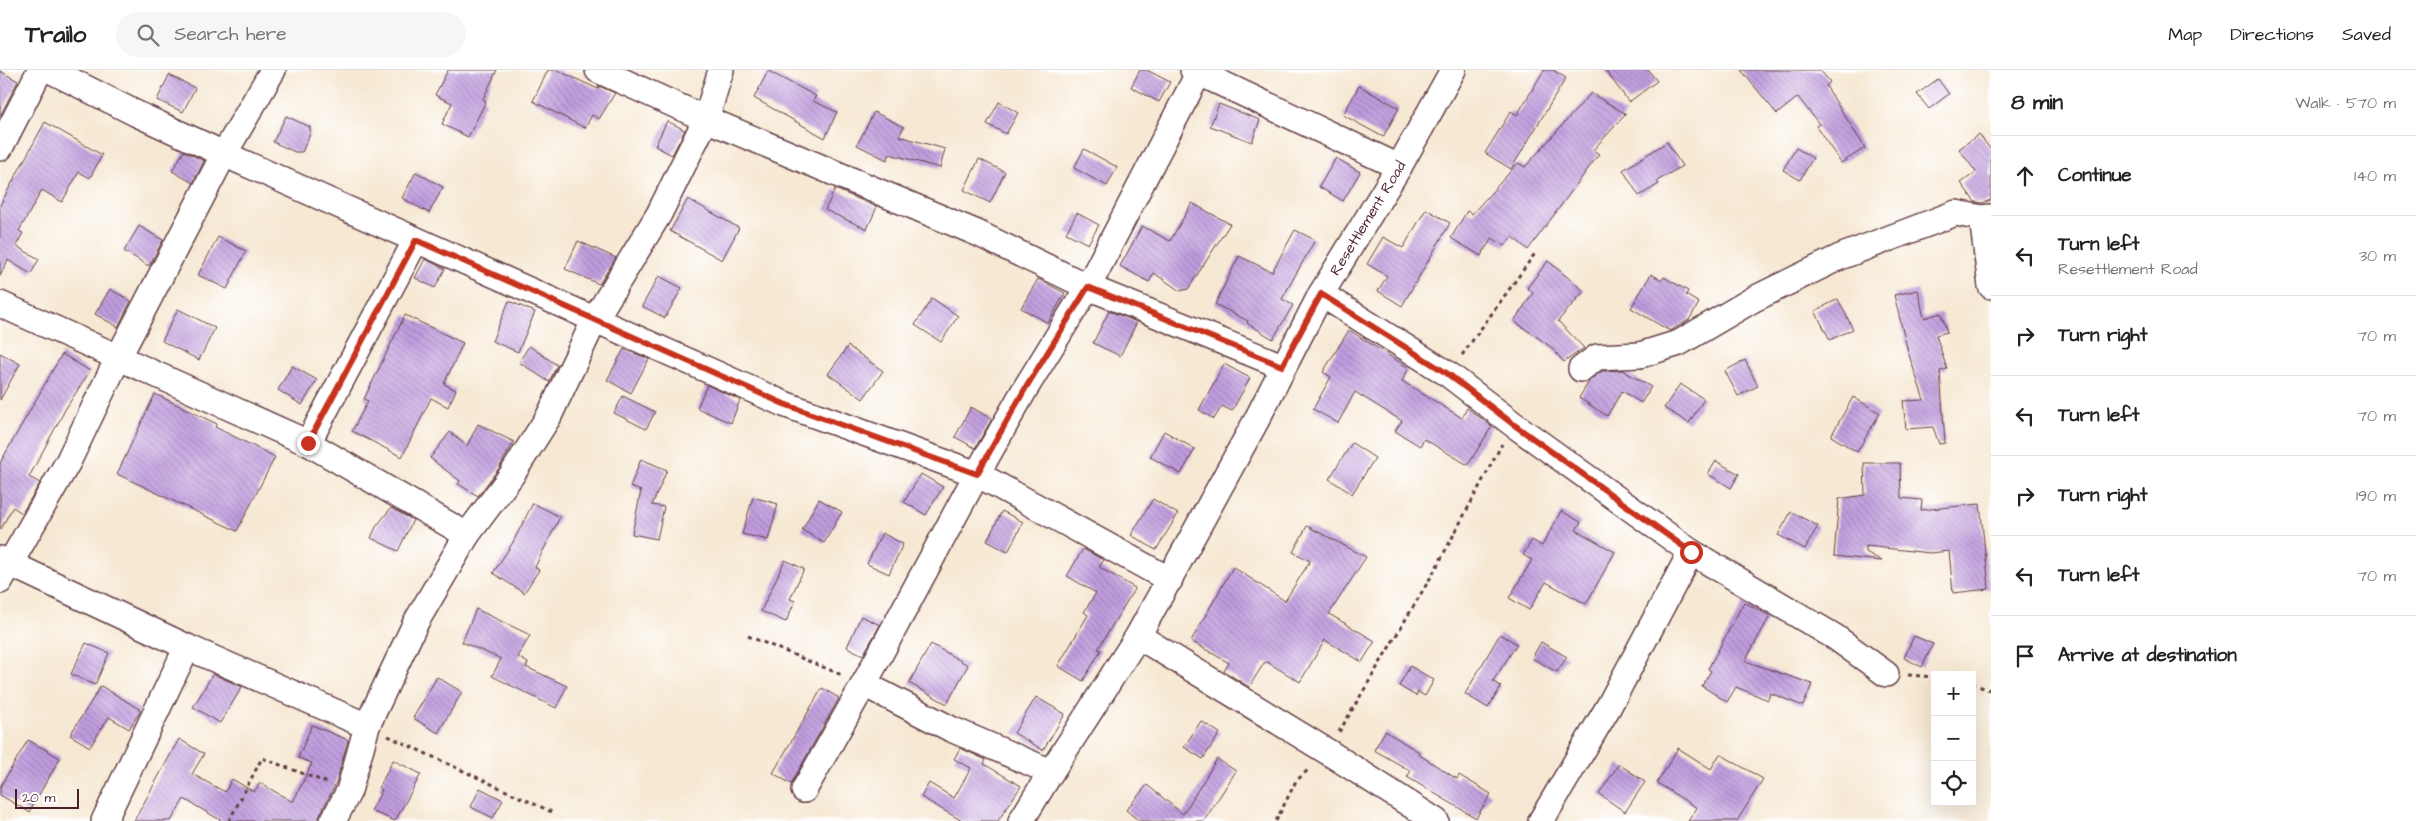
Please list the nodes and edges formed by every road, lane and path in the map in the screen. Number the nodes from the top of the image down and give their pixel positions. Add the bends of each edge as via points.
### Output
1 (40, 70) edge
2 (50, 70) edge
3 (273, 70) edge
4 (598, 70) edge
5 (722, 70) edge
6 (1453, 70) edge
7 (1197, 71) edge
8 (706, 119) junction
9 (0, 148) edge
10 (224, 154) junction
11 (1399, 167) junction
12 (1986, 218) edge
13 (416, 240) junction
14 (1536, 252) dead end
15 (1991, 286) edge
16 (1088, 287) junction
17 (1321, 294) junction
18 (0, 304) edge
19 (595, 319) junction
20 (118, 358) junction
21 (1282, 366) junction
22 (1581, 369) dead end
23 (1448, 374) junction
24 (1513, 424) junction
25 (308, 443) junction
26 (977, 474) junction
27 (466, 535) junction
28 (1691, 552) junction
29 (3, 568) edge
30 (1170, 580) junction
31 (748, 636) dead end
32 (1138, 636) junction
33 (187, 647) junction
34 (1886, 674) dead end
35 (864, 684) junction
36 (1976, 685) edge
37 (1990, 690) edge
38 (367, 726) junction
39 (1328, 752) junction
40 (1051, 772) junction
41 (804, 790) dead end
42 (349, 791) junction
43 (554, 813) dead end
44 (104, 821) edge
45 (229, 821) edge
46 (333, 821) edge
47 (1021, 821) edge
48 (1276, 821) edge
49 (1436, 821) edge
50 (1541, 821) edge

1 - 9 street
2 - 10 street
3 - 10 street
4 - 8 street
5 - 8 street
6 - 11 street, Resettlement Road
7 - 11 street
7 - 16 street
8 - 16 street via 977,233
8 - 19 street via 659,214
10 - 13 street
10 - 20 street
11 - 17 street, Resettlement Road
12 - 15 street
12 - 22 street via 1956,213 1840,257 1754,299 1679,343 1640,355 1597,357
13 - 19 street
13 - 25 street
14 - 23 path
16 - 21 street
16 - 26 street
17 - 21 street, Resettlement Road
17 - 23 street
18 - 20 street
19 - 26 street via 784,404
19 - 27 street via 549,416 511,476
20 - 25 street
20 - 29 street via 68,462
21 - 30 street, Resettlement Road
23 - 24 street
24 - 28 street
24 - 39 path via 1435,570
25 - 27 street
26 - 30 street
26 - 35 street
27 - 38 street via 416,622
28 - 34 street via 1835,637
28 - 50 street via 1609,706
29 - 33 street
30 - 32 street, Resettlement Road
31 - 35 path
32 - 39 street
32 - 40 street, Resettlement Road
33 - 38 street
33 - 44 street
35 - 40 street via 951,729
35 - 41 street
36 - 37 path
38 - 42 street
38 - 43 path
39 - 48 path via 1296,780
39 - 49 street
40 - 47 street, Resettlement Road
42 - 45 path via 262,758
42 - 46 street

